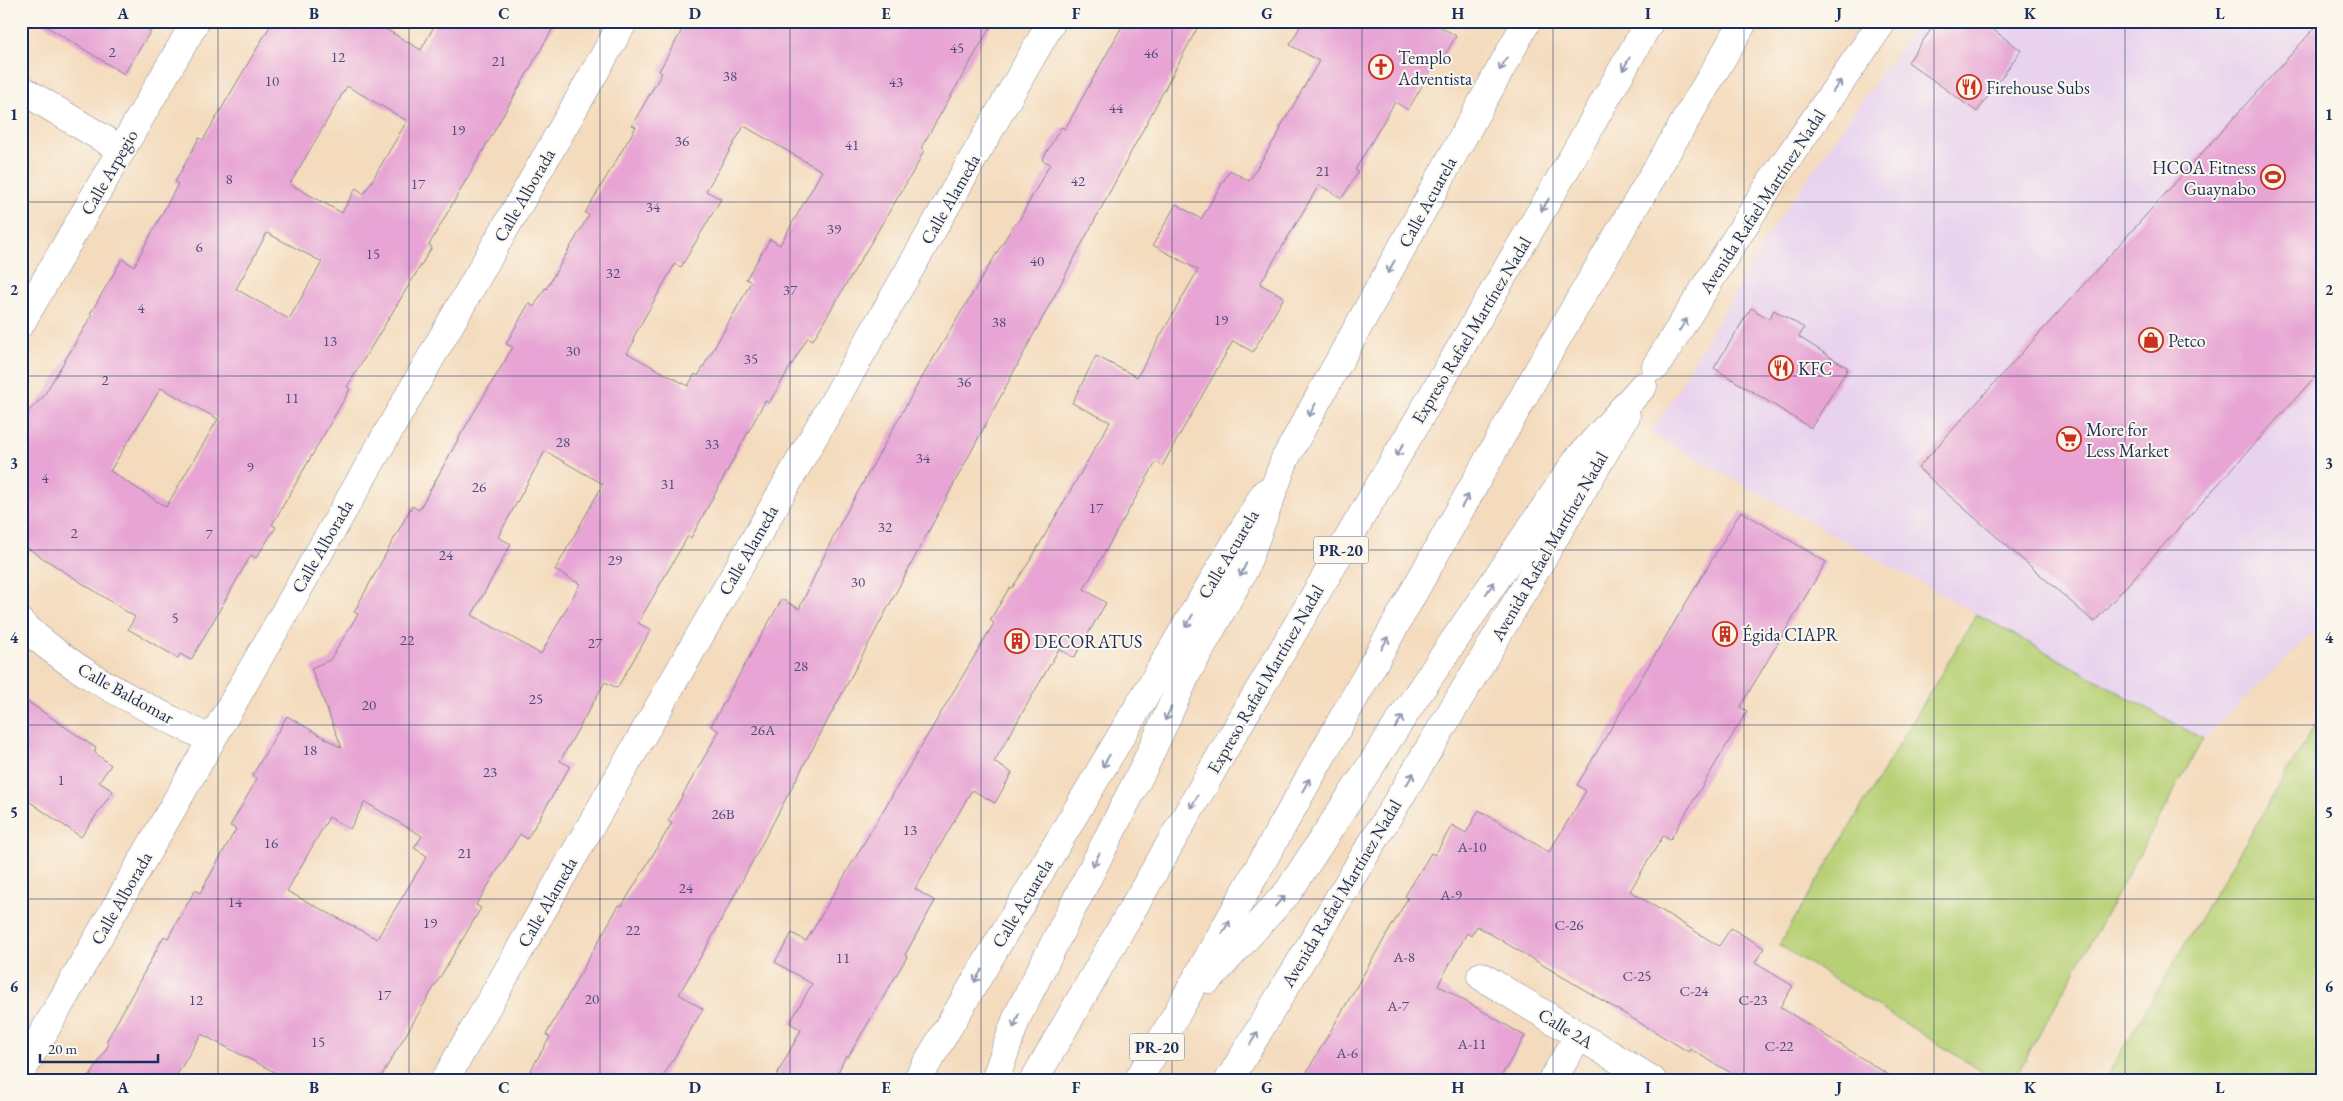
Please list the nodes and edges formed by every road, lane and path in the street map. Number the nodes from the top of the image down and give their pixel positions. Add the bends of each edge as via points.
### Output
1 (196, 21) edge
2 (624, 21) edge
3 (1052, 21) edge
4 (1526, 21) edge
5 (1650, 21) edge
6 (1744, 21) edge
7 (1883, 21) edge
8 (21, 88) edge
9 (122, 150) junction
10 (21, 323) edge
11 (1649, 376) junction
12 (1285, 459) junction
13 (21, 623) edge
14 (211, 740) junction
15 (1481, 976) dead end
16 (1176, 1015) junction
17 (1579, 1036) junction
18 (21, 1072) edge
19 (444, 1080) edge
20 (917, 1080) edge
21 (994, 1080) edge
22 (1034, 1080) edge
23 (1138, 1080) edge
24 (1229, 1080) edge
25 (1552, 1080) edge
26 (1652, 1080) edge

1 - 9 main road, Calle Arpegio
2 - 14 main road, Calle Alborada
3 - 19 main road, Calle Alameda
4 -> 12 main road, Calle Acuarela
5 -> 22 main road, Expreso Rafael Martínez Nadal / PR-20
16 -> 6 main road, PR-20 via 1547,354
11 -> 7 main road, Avenida Rafael Martínez Nadal via 1772,181
8 - 9 main road
9 - 10 main road, Calle Arpegio
16 -> 11 main road via 1288,892 1578,459
24 -> 11 main road, Avenida Rafael Martínez Nadal via 1485,656
12 -> 20 main road, Calle Acuarela
12 -> 21 main road via 1244,570 1187,673 1144,767 1016,1017
13 - 14 main road, Calle Baldomar via 100,682
14 - 18 main road, Calle Alborada
15 - 17 main road, Calle 2A
16 - 23 main road, PR-20
17 - 25 main road
17 - 26 main road, Calle 2A

